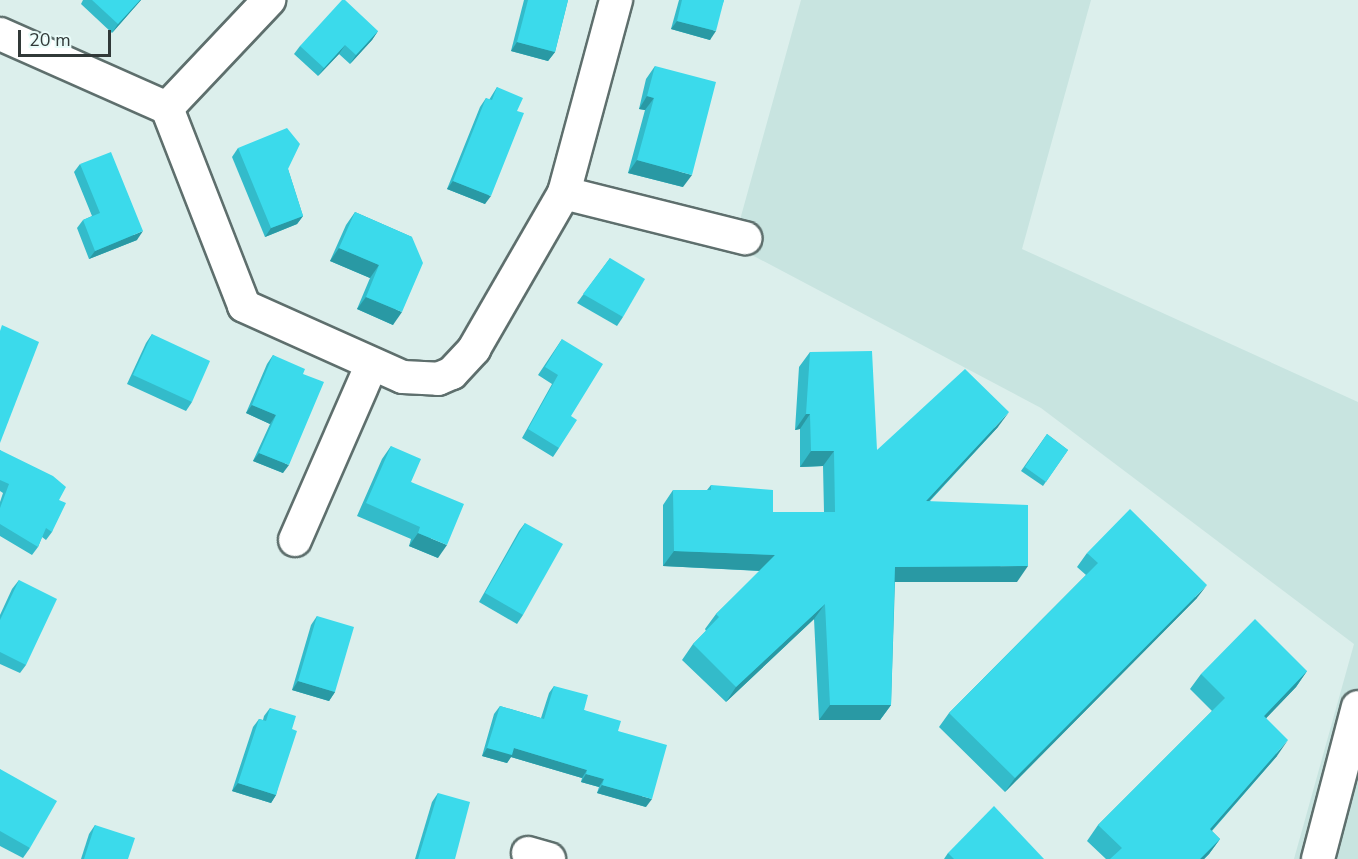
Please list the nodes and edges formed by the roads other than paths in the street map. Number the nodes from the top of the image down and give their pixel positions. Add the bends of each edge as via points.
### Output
1 (269, 0) edge
2 (616, 0) edge
3 (0, 34) edge
4 (167, 108) junction
5 (564, 193) junction
6 (745, 238) dead end
7 (372, 364) junction
8 (295, 540) dead end
9 (1358, 707) edge
10 (1318, 859) edge

1 - 4 street
2 - 5 street
3 - 4 street
4 - 7 street via 244,306
5 - 6 street
5 - 7 street via 458,369 422,381
7 - 8 street
9 - 10 street

